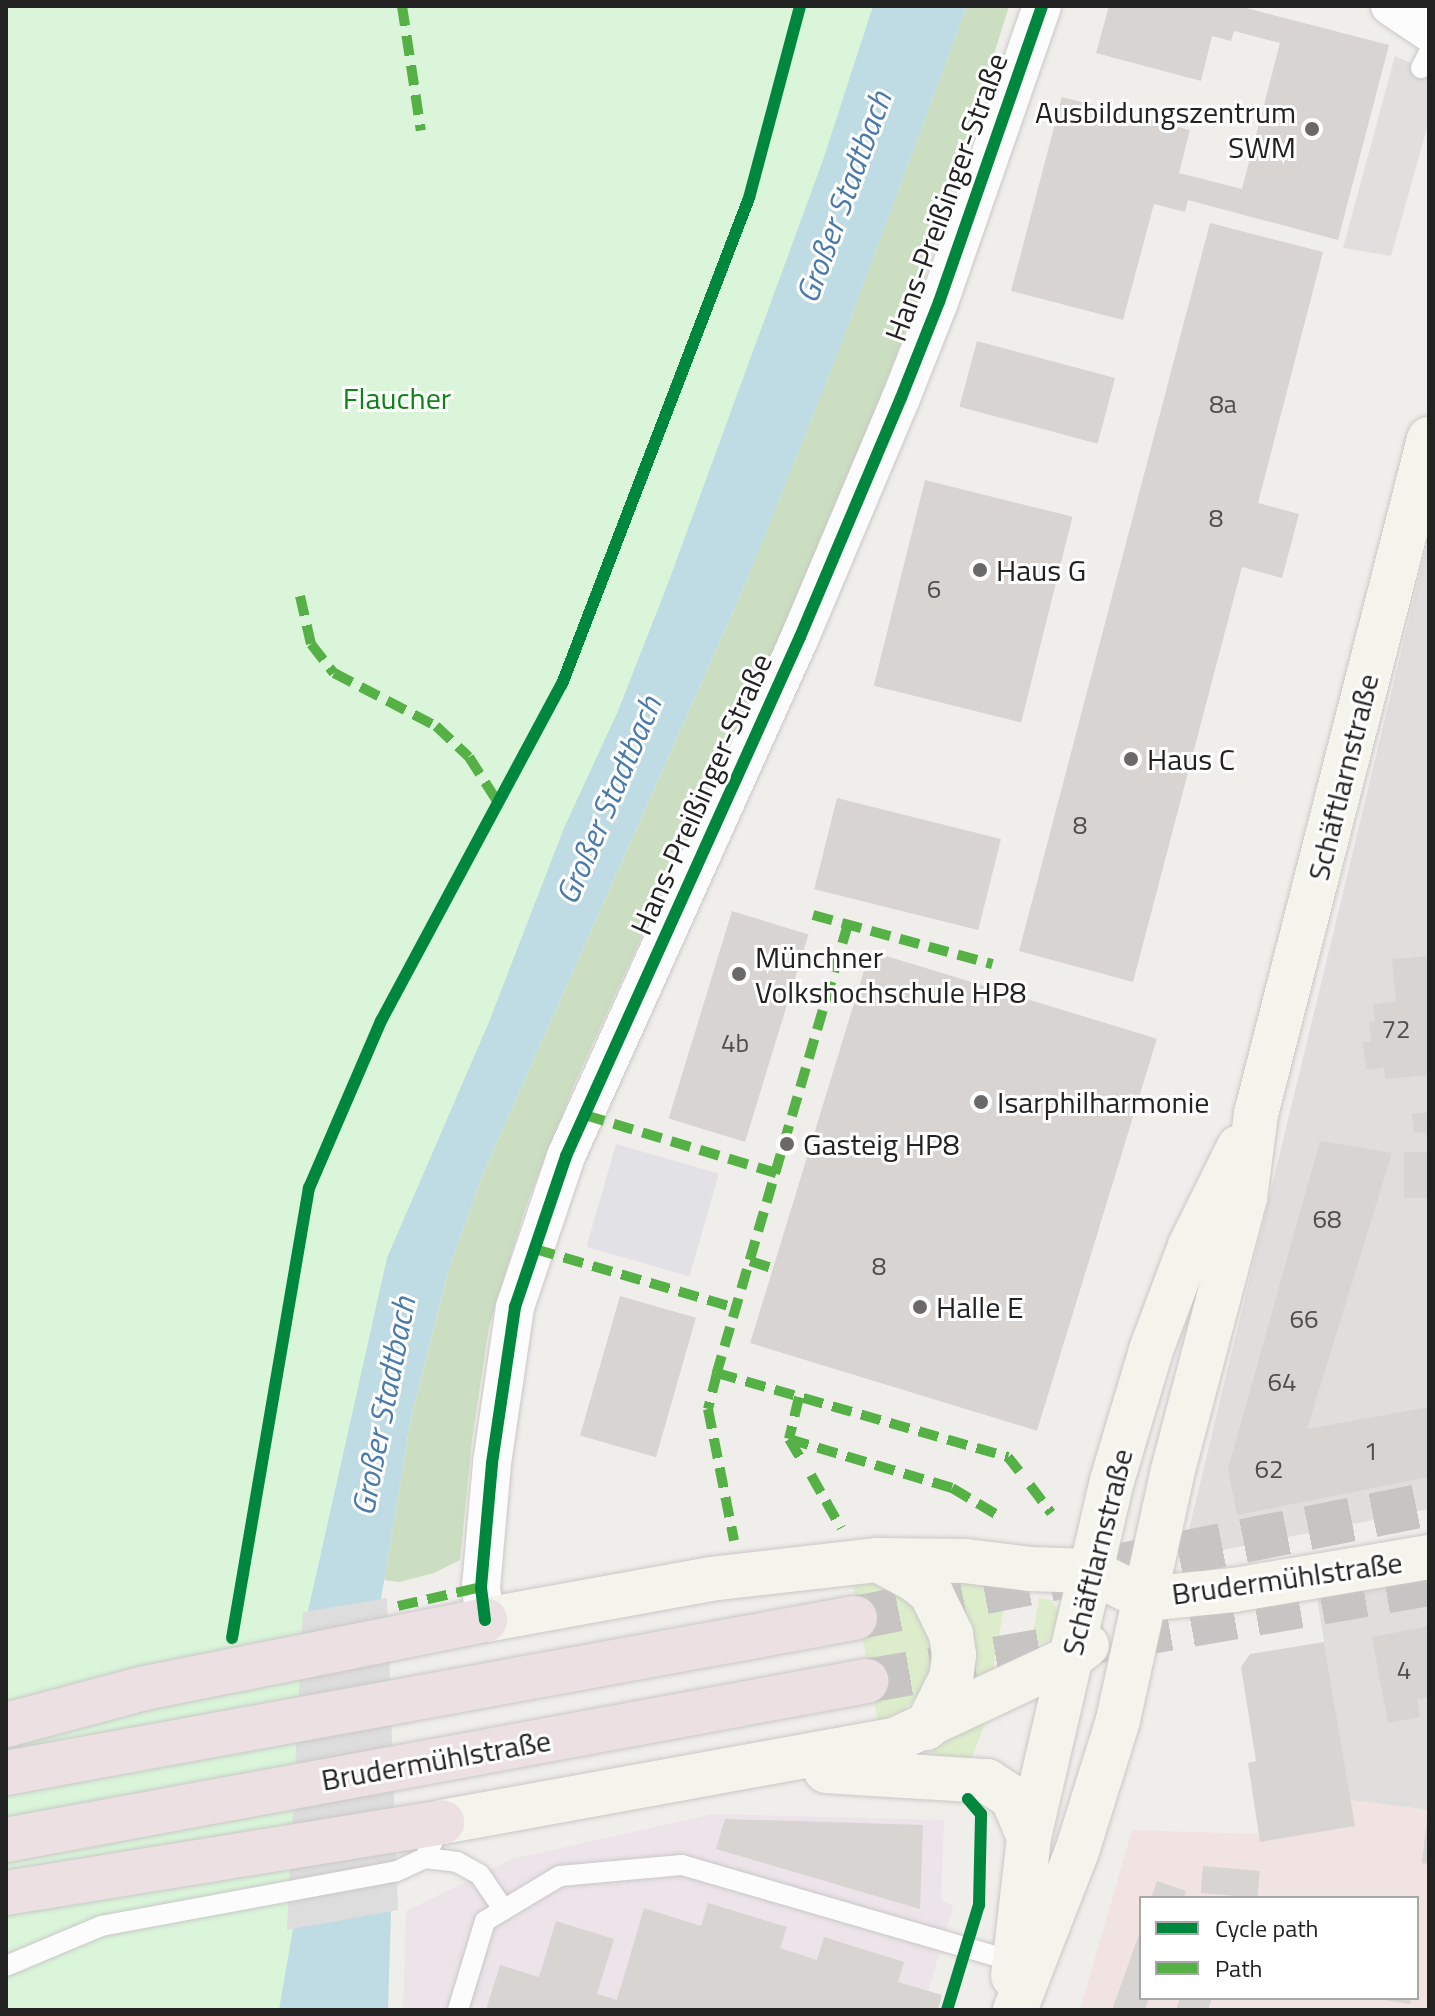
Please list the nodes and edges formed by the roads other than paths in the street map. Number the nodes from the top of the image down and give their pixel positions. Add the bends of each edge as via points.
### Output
1 (1042, 6) edge
2 (1390, 6) edge
3 (1426, 51) edge
4 (1429, 439) edge
5 (1419, 520) edge
6 (1256, 1114) junction
7 (1429, 1557) edge
8 (878, 1560) junction
9 (1091, 1571) junction
10 (1145, 1599) junction
11 (855, 1618) tunnel mouth
12 (485, 1620) junction
13 (1070, 1658) junction
14 (866, 1681) tunnel mouth
15 (6, 1725) edge
16 (926, 1728) junction
17 (747, 1767) junction
18 (6, 1773) edge
19 (1029, 1837) junction
20 (6, 1840) edge
21 (415, 1845) junction
22 (6, 1893) edge
23 (504, 1910) junction
24 (1013, 1961) junction
25 (6, 1966) edge
26 (458, 2010) edge

1 - 12 street, Hans-Preißinger-Straße via 901,398 800,637 566,1156 515,1307 492,1463 481,1587
2 - 3 street
4 - 5 main road, Schäftlarnstraße
5 - 6 main road, Schäftlarnstraße
6 - 9 main road, Schäftlarnstraße via 1190,1246 1151,1350
6 - 10 main road, Schäftlarnstraße via 1245,1198 1173,1470
7 - 10 main road, Brudermühlstraße via 1234,1590
8 - 9 main road, Brudermühlstraße
8 - 12 main road, Brudermühlstraße via 710,1579
8 - 16 main road via 931,1593 951,1634 951,1678
9 - 10 main road, Brudermühlstraße
9 - 13 main road, Schäftlarnstraße
10 - 13 main road, Brudermühlstraße
10 - 24 main road, Schäftlarnstraße via 1118,1720 1078,1848 1015,2010
11 - 18 highway
12 - 15 highway via 145,1688
13 - 16 main road, Brudermühlstraße
13 - 19 main road, Schäftlarnstraße
14 - 20 highway, Brudermühlstraße
16 - 17 main road, Brudermühlstraße via 881,1743
17 - 19 main road via 979,1778 1012,1797
17 - 21 main road, Brudermühlstraße
19 - 24 main road, Schäftlarnstraße
21 - 22 highway via 291,1847
21 - 23 lane via 480,1875
21 - 25 lane via 289,1891 101,1926
23 - 24 lane via 560,1876 682,1865
23 - 26 lane via 485,1921

